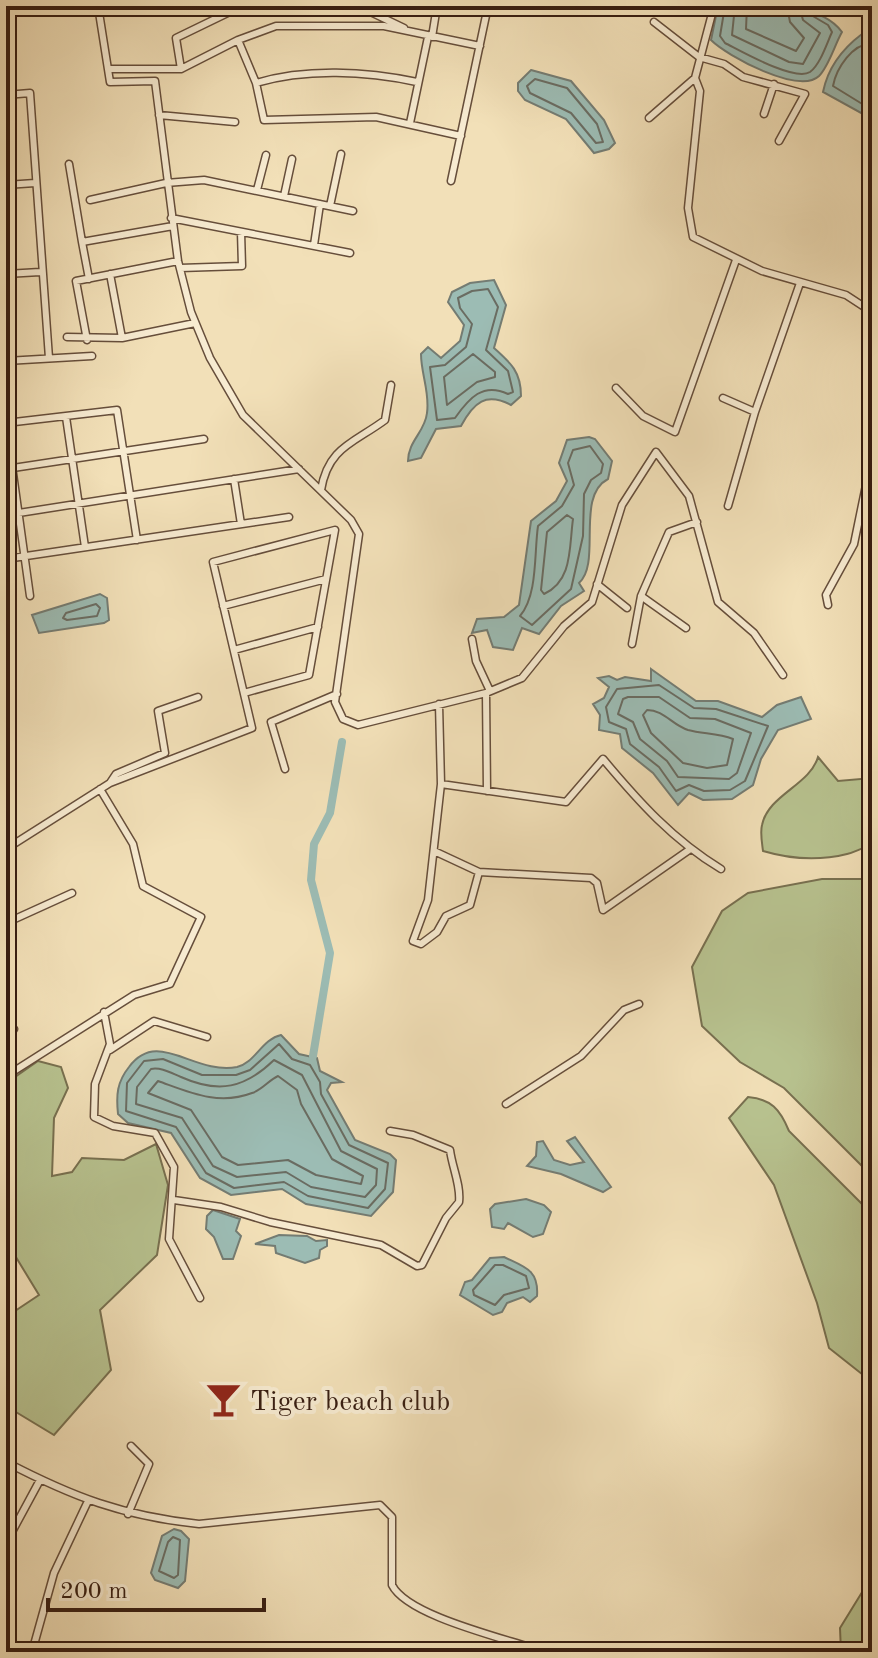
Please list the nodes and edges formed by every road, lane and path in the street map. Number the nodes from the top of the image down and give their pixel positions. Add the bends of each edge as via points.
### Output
1 (98, 6) edge
2 (242, 6) edge
3 (358, 6) edge
4 (437, 6) edge
5 (488, 6) edge
6 (714, 6) edge
7 (654, 22) dead end
8 (414, 33) junction
9 (430, 37) junction
10 (238, 40) junction
11 (480, 46) junction
12 (699, 57) junction
13 (108, 69) junction
14 (181, 69) junction
15 (695, 78) junction
16 (417, 82) junction
17 (256, 83) junction
18 (774, 84) junction
19 (6, 95) edge
20 (764, 114) dead end
21 (159, 115) junction
22 (649, 118) dead end
23 (235, 122) dead end
24 (410, 123) junction
25 (461, 136) junction
26 (779, 141) dead end
27 (341, 154) dead end
28 (266, 155) dead end
29 (292, 159) dead end
30 (69, 164) dead end
31 (451, 181) dead end
32 (35, 183) junction
33 (166, 183) junction
34 (6, 185) edge
35 (257, 190) junction
36 (284, 196) junction
37 (90, 200) dead end
38 (320, 204) junction
39 (330, 206) junction
40 (353, 211) dead end
41 (172, 222) junction
42 (241, 232) junction
43 (82, 242) junction
44 (314, 245) junction
45 (350, 253) dead end
46 (736, 260) junction
47 (179, 265) junction
48 (40, 272) junction
49 (6, 274) edge
50 (110, 274) junction
51 (89, 279) junction
52 (800, 283) junction
53 (872, 312) edge
54 (195, 323) junction
55 (67, 337) dead end
56 (122, 338) junction
57 (87, 340) junction
58 (92, 356) dead end
59 (49, 358) junction
60 (6, 361) edge
61 (391, 385) dead end
62 (616, 388) dead end
63 (723, 398) dead end
64 (755, 412) junction
65 (66, 417) junction
66 (6, 423) edge
67 (204, 439) dead end
68 (123, 451) junction
69 (872, 456) edge
70 (71, 459) junction
71 (13, 468) junction
72 (299, 469) junction
73 (234, 479) junction
74 (321, 490) junction
75 (130, 495) junction
76 (78, 504) junction
77 (728, 506) dead end
78 (19, 513) junction
79 (6, 515) edge
80 (289, 517) dead end
81 (697, 522) junction
82 (241, 524) junction
83 (137, 540) junction
84 (85, 547) junction
85 (25, 556) junction
86 (6, 559) edge
87 (326, 579) junction
88 (597, 584) junction
89 (30, 596) dead end
90 (641, 596) junction
91 (828, 605) dead end
92 (223, 606) junction
93 (627, 608) dead end
94 (318, 627) junction
95 (686, 628) dead end
96 (472, 639) dead end
97 (632, 644) dead end
98 (234, 650) junction
99 (783, 675) dead end
100 (488, 692) junction
101 (244, 693) junction
102 (337, 694) junction
103 (198, 697) dead end
104 (439, 704) junction
105 (285, 769) dead end
106 (110, 783) junction
107 (441, 784) junction
108 (100, 789) junction
109 (487, 791) junction
110 (6, 849) edge
111 (689, 850) junction
112 (434, 851) junction
113 (721, 869) dead end
114 (479, 872) junction
115 (72, 893) dead end
116 (6, 923) edge
117 (639, 1004) dead end
118 (104, 1012) junction
119 (14, 1029) dead end
120 (207, 1037) dead end
121 (6, 1038) edge
122 (110, 1050) junction
123 (6, 1070) edge
124 (506, 1104) dead end
125 (390, 1131) dead end
126 (174, 1200) junction
127 (200, 1298) dead end
128 (131, 1446) dead end
129 (6, 1462) edge
130 (40, 1480) junction
131 (88, 1501) junction
132 (128, 1514) junction
133 (6, 1543) edge
134 (524, 1649) edge
135 (32, 1652) edge
136 (544, 1652) edge

1 - 13 street
2 - 14 street via 176,38
3 - 8 street
4 - 9 street
5 - 11 street
6 - 12 street
7 - 12 street
8 - 9 street
8 - 10 street via 384,26 276,26
9 - 11 street
9 - 16 street
10 - 14 street
10 - 17 street
11 - 25 street
12 - 15 street
12 - 18 street
13 - 14 street
13 - 21 street via 110,82 155,81
15 - 22 street
15 - 46 street via 700,91 688,208 693,237
16 - 17 street via 386,75 287,74
16 - 24 street
17 - 24 street via 264,120 376,117
18 - 20 street
18 - 26 street via 805,94
19 - 32 street via 30,93
21 - 23 street
21 - 33 street
24 - 25 street
25 - 31 street
27 - 39 street
28 - 35 street
29 - 36 street
30 - 43 street
32 - 34 street
32 - 48 street
33 - 35 street via 204,180
33 - 37 street
33 - 41 street
35 - 36 street
36 - 38 street
38 - 39 street
38 - 44 street
39 - 40 street
41 - 42 street
41 - 43 street
41 - 47 street
42 - 44 street
42 - 47 street via 242,266
43 - 51 street
44 - 45 street
46 - 52 street
46 - 62 street via 675,432 643,416
47 - 50 street
47 - 54 street
48 - 49 street
48 - 59 street
50 - 51 street
50 - 56 street
51 - 57 street via 76,281
52 - 53 street via 846,295
52 - 64 street
54 - 56 street
54 - 72 street via 243,415
55 - 57 street
56 - 57 street
58 - 59 street
59 - 60 street
61 - 74 street via 385,420 334,453
63 - 64 street
64 - 77 street
65 - 66 street
65 - 68 street via 117,410
65 - 70 street
66 - 71 street
67 - 68 street
68 - 70 street
68 - 75 street
69 - 91 street via 854,544 826,595
70 - 71 street
70 - 76 street
71 - 78 street
72 - 73 street
72 - 74 street
73 - 75 street
73 - 82 street
74 - 102 street via 359,534
75 - 76 street
75 - 83 street
76 - 78 street
76 - 84 street
78 - 79 street
78 - 85 street
80 - 82 street
81 - 88 street via 689,496 656,452 622,505
81 - 90 street via 669,532
81 - 99 street via 718,602 754,633
82 - 83 street
83 - 84 street
84 - 85 street
85 - 86 street
85 - 89 street
87 - 92 street
87 - 92 street via 335,530 213,562
87 - 94 street
88 - 93 street
88 - 100 street via 592,602 564,626 522,678
90 - 95 street
90 - 97 street
92 - 98 street
94 - 98 street
94 - 101 street via 309,675
96 - 100 street
98 - 101 street
100 - 104 street
100 - 109 street
101 - 106 street via 252,728
102 - 104 street via 343,719 358,725
102 - 105 street via 271,722
103 - 106 street via 158,711 165,753 116,774
104 - 107 street
106 - 108 street
107 - 109 street
107 - 112 street
108 - 110 street
108 - 118 street via 133,844 143,886 201,917 170,984
109 - 111 street via 566,802 603,759 650,816
111 - 113 street
111 - 114 street via 603,910 591,878
112 - 114 street
112 - 114 street via 428,900 413,941 427,942 446,916 470,905
115 - 116 street
117 - 124 street via 624,1010 581,1056
118 - 122 street
118 - 123 street via 11,1073
119 - 121 street
120 - 122 street via 154,1021
122 - 126 street via 95,1084 94,1117 157,1135 174,1167
125 - 126 street via 450,1150 459,1202 422,1265 381,1245
126 - 127 street via 169,1239
128 - 132 street via 149,1464
129 - 130 street
130 - 131 street
130 - 133 street
131 - 132 street
131 - 135 street via 54,1573
132 - 134 street via 199,1524 380,1505 392,1517 392,1585 397,1595
134 - 136 street

